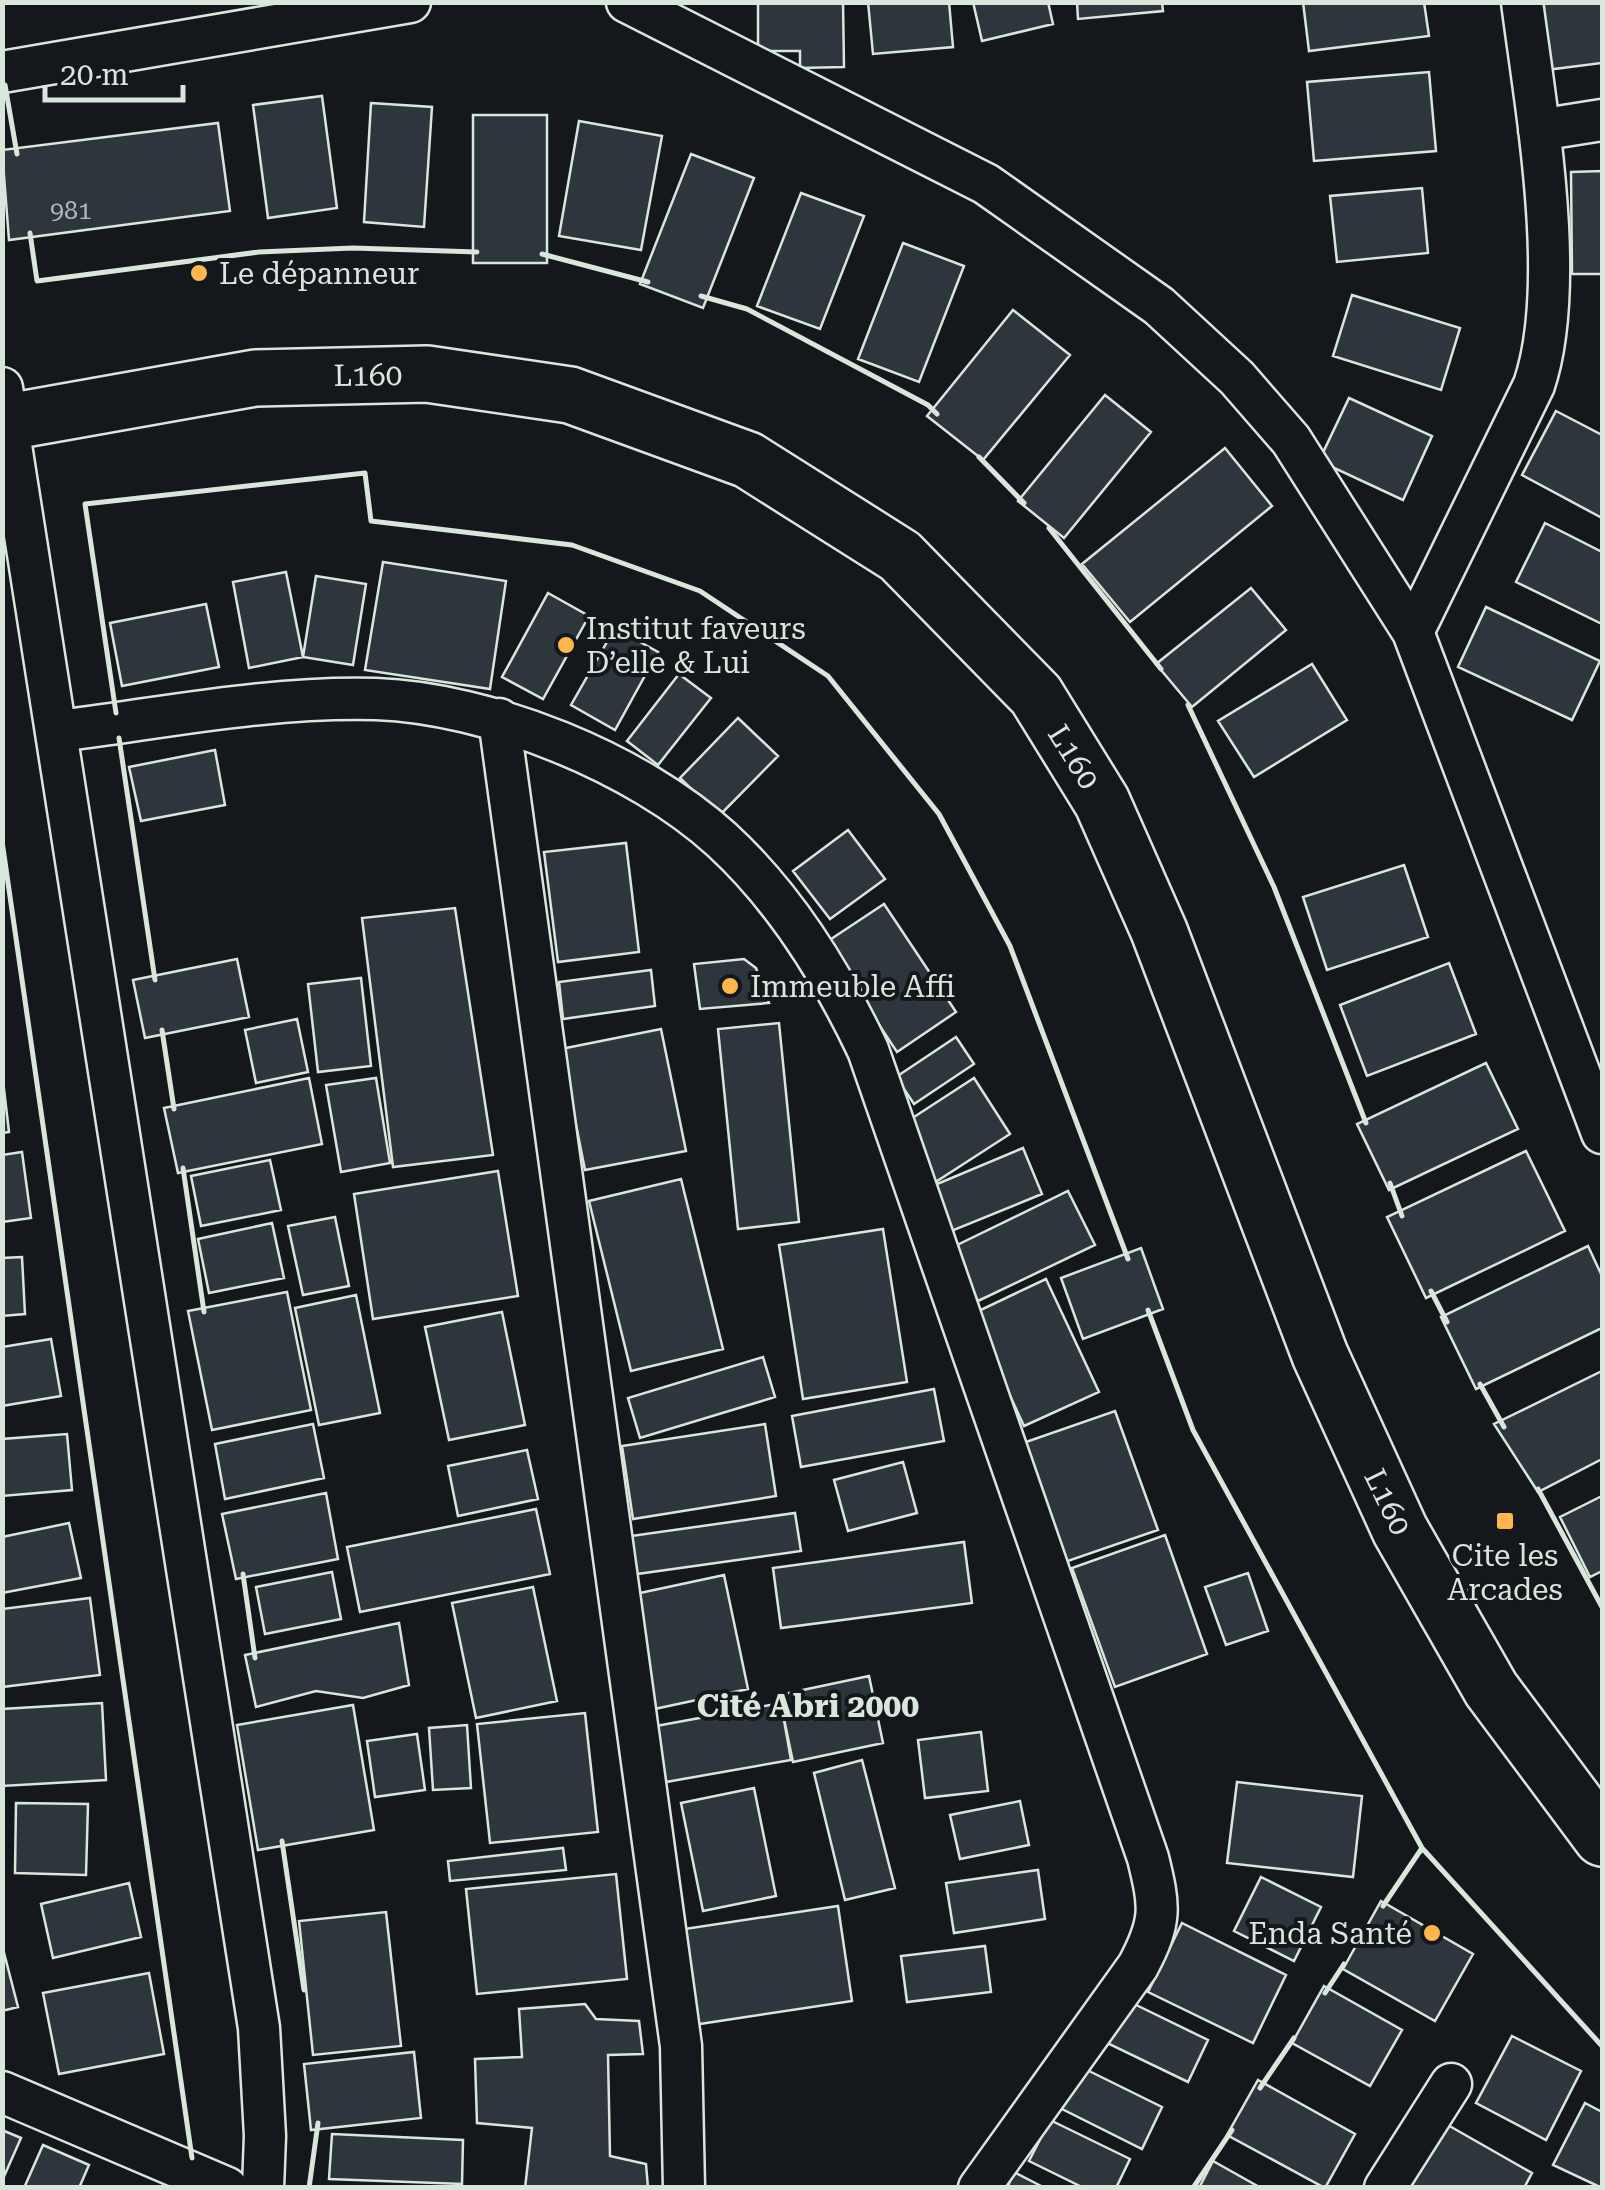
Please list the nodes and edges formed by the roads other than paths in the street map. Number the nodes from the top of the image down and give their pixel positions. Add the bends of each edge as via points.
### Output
1 (410, 2) edge
2 (626, 2) edge
3 (1522, 2) edge
4 (2, 72) edge
5 (1602, 120) edge
6 (1539, 130) junction
7 (4, 411) edge
8 (1413, 632) junction
9 (499, 719) junction
10 (59, 731) junction
11 (1602, 1133) edge
12 (1602, 1838) edge
13 (1450, 2084) dead end
14 (2, 2092) edge
15 (227, 2188) edge
16 (262, 2188) edge
17 (684, 2188) edge
18 (978, 2188) edge
19 (1385, 2188) edge

1 - 4 street
2 - 8 street via 986,184 1160,306 1291,440
3 - 6 street
5 - 6 street
6 - 8 street via 1550,312 1545,353
7 - 10 street
7 - 12 street, L160 via 255,378 428,374 570,395 748,460 900,556 1036,696 1102,802 1160,931 1320,1355 1400,1530 1491,1689
8 - 11 street
9 - 10 street via 379,699 300,701
9 - 17 street via 681,2046
9 - 18 street via 640,783 721,839 779,902 840,991 868,1050 1148,1858 1159,1901 1156,1933
10 - 16 street via 259,2028
13 - 19 street
14 - 15 street

